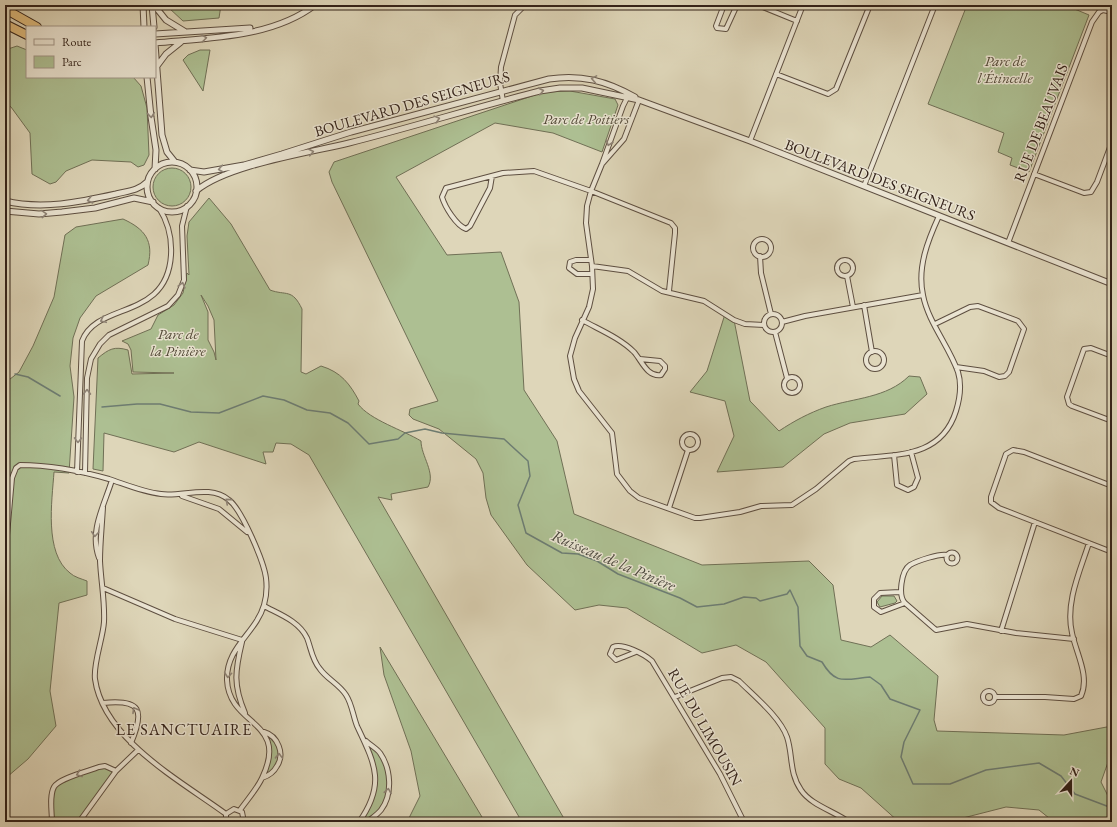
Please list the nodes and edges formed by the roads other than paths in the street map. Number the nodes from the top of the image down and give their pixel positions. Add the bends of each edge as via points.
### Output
1 (143, 5) edge
2 (153, 5) edge
3 (315, 5) edge
4 (525, 5) edge
5 (724, 5) edge
6 (737, 5) edge
7 (758, 5) edge
8 (803, 5) edge
9 (870, 5) edge
10 (935, 5) edge
11 (5, 9) edge
12 (1112, 12) edge
13 (797, 21) junction
14 (5, 24) edge
15 (35, 26) edge
16 (144, 26) edge
17 (154, 26) edge
18 (264, 28) junction
19 (185, 32) junction
20 (26, 34) edge
21 (156, 34) edge
22 (182, 41) junction
23 (156, 44) edge
24 (156, 55) edge
25 (157, 66) junction
26 (776, 74) junction
27 (147, 78) edge
28 (501, 91) junction
29 (629, 96) junction
30 (503, 100) junction
31 (639, 100) junction
32 (750, 141) junction
33 (1112, 142) edge
34 (175, 162) junction
35 (602, 164) junction
36 (155, 169) junction
37 (190, 170) junction
38 (1034, 174) junction
39 (492, 176) junction
40 (147, 182) junction
41 (864, 186) junction
42 (196, 191) junction
43 (591, 191) junction
44 (5, 201) edge
45 (153, 202) junction
46 (187, 206) junction
47 (159, 208) junction
48 (5, 211) edge
49 (940, 216) junction
50 (1008, 243) junction
51 (760, 256) junction
52 (591, 260) junction
53 (592, 266) junction
54 (592, 274) junction
55 (847, 276) dead end
56 (1112, 284) edge
57 (670, 291) junction
58 (923, 295) junction
59 (864, 305) junction
60 (852, 307) junction
61 (771, 314) junction
62 (582, 320) junction
63 (782, 322) junction
64 (935, 324) junction
65 (764, 325) junction
66 (775, 332) junction
67 (872, 352) junction
68 (1112, 356) edge
69 (640, 358) junction
70 (956, 367) junction
71 (788, 378) dead end
72 (1112, 421) edge
73 (688, 450) junction
74 (911, 452) junction
75 (894, 454) junction
76 (77, 472) junction
77 (85, 473) junction
78 (1112, 478) edge
79 (112, 480) junction
80 (1111, 486) edge
81 (181, 495) junction
82 (103, 507) junction
83 (669, 508) junction
84 (1035, 522) junction
85 (249, 533) junction
86 (1089, 543) junction
87 (1112, 552) edge
88 (947, 555) dead end
89 (5, 558) edge
90 (100, 561) junction
91 (103, 588) junction
92 (900, 592) junction
93 (905, 603) junction
94 (264, 606) junction
95 (1002, 631) junction
96 (1074, 639) junction
97 (242, 640) junction
98 (636, 652) junction
99 (675, 697) junction
100 (995, 697) dead end
101 (103, 703) junction
102 (246, 716) junction
103 (264, 732) junction
104 (364, 739) junction
105 (131, 743) junction
106 (138, 750) junction
107 (116, 771) junction
108 (262, 779) junction
109 (240, 810) junction
110 (226, 814) junction
111 (52, 822) edge
112 (79, 822) edge
113 (226, 822) edge
114 (242, 822) edge
115 (359, 822) edge
116 (367, 822) edge
117 (744, 822) edge
118 (849, 822) edge

1 - 16 street
2 - 17 street
2 - 19 street via 166,20
3 - 18 street via 292,19
4 - 28 street via 515,15 500,71
5 - 6 street via 716,26 723,30 726,29
7 - 13 street
8 - 13 street
9 - 26 street via 836,89 828,94
10 - 41 street
11 - 15 highway
12 - 38 street, RUE DE BEAUVAIS via 1103,10 1092,22
13 - 26 street
14 - 20 highway
18 - 19 street
22 -> 18 street
19 - 21 street
22 - 23 street
22 - 25 street via 169,51
24 - 25 street
25 - 34 street via 163,140 168,154
26 - 32 street
27 -> 36 street via 156,150
29 -> 28 street, BOULEVARD DES SEIGNEURS via 602,81 573,77 545,79
28 - 30 street
28 -> 37 street, BOULEVARD DES SEIGNEURS via 351,132 244,165 204,172
30 -> 29 street, BOULEVARD DES SEIGNEURS via 544,90 571,87
29 - 31 street, BOULEVARD DES SEIGNEURS
29 -> 35 street via 622,106
42 -> 30 street, BOULEVARD DES SEIGNEURS via 206,183 241,170
31 - 32 street, BOULEVARD DES SEIGNEURS
31 - 35 street via 624,139
32 - 41 street, BOULEVARD DES SEIGNEURS
33 - 38 street via 1091,192 1084,192
34 - 36 street via 163,163
34 - 37 street
35 - 43 street
36 - 40 street
37 - 42 street via 195,178
38 - 50 street, RUE DE BEAUVAIS
39 - 39 street via 490,188 470,226 466,229 461,227 443,203 443,192 446,188
39 - 43 street via 534,171
40 -> 44 street via 138,189 73,203 44,205
40 - 45 street via 148,194
41 - 49 street, BOULEVARD DES SEIGNEURS
42 - 46 street
43 - 52 street via 586,224
43 - 57 street via 671,223 675,228
45 - 47 street
48 -> 45 street via 39,214 62,212 95,208 134,198
46 - 47 street via 173,211
77 -> 46 street via 87,378 91,358 109,335 168,306 178,295 184,280 182,226
47 -> 76 street via 167,224 171,243 170,266 165,280 147,299 91,326 82,341
49 - 50 street, BOULEVARD DES SEIGNEURS
49 - 58 street via 923,259
50 - 56 street, BOULEVARD DES SEIGNEURS
51 - 51 street via 766,256 771,250 770,244 763,240 758,241 753,248 755,254
51 - 61 street via 760,273
52 - 53 street
52 - 54 street via 570,262 569,268 577,274
53 - 54 street
53 - 57 street via 628,271 662,291
54 - 62 street via 591,298
55 - 60 street
57 - 65 street via 704,301 745,324
58 - 59 street
58 - 64 street
59 - 60 street
59 - 67 street
60 - 63 street
61 - 63 street via 779,317
61 - 65 street via 765,319
62 - 69 street via 626,344
62 - 83 street via 571,347 570,365 579,391 612,433 617,474 633,495
63 - 66 street via 781,327
64 - 70 street
64 - 70 street via 970,307 978,306 1018,321 1024,329 1009,372 1005,376 999,377 984,371
65 - 66 street via 769,331
66 - 71 street
67 - 67 street via 877,351 883,357 883,365 878,368 872,368 868,364 867,356
68 - 72 street via 1091,348 1084,349 1067,400 1072,406
69 - 69 street via 653,374 661,376 666,369 663,362
70 - 74 street via 960,393 953,419 933,444
73 - 73 street via 682,445 682,440 687,434 692,434 698,440 698,445 694,450
73 - 83 street
74 - 75 street
74 - 75 street via 918,478 914,487 908,490 897,485
75 - 83 street via 848,461 816,489 792,505 761,506 700,518
76 - 77 street
76 - 89 street via 26,465 16,468 11,483
77 - 79 street
78 - 80 street
79 - 81 street via 140,490
79 - 82 street
80 - 84 street via 1013,450 1006,454 992,492 991,502 999,508
81 - 85 street via 219,509
85 -> 81 street via 238,510 229,500 217,493 203,491
82 - 90 street
82 -> 90 street via 95,530 95,548
84 - 86 street
84 - 95 street
85 - 94 street via 267,579
86 - 87 street
86 - 96 street via 1071,603 1069,618
88 - 92 street via 941,554 911,564 906,570
90 - 91 street
91 - 97 street via 174,619
91 - 101 street via 104,622 95,678
92 - 93 street
92 - 93 street via 880,593 874,599 874,607 881,612
93 - 95 street via 936,630 960,624
94 - 97 street
94 - 104 street via 302,630 316,664 346,694
95 - 96 street
96 - 100 street via 1085,678 1081,696 1074,699
97 - 102 street via 235,680
97 -> 102 street via 233,653 227,680 230,696
98 - 98 street, RUE DU LIMOUSIN via 616,660 610,654 617,645
98 - 99 street, RUE DU LIMOUSIN via 652,661
99 - 117 street, RUE DU LIMOUSIN via 720,774
99 - 118 street via 722,678 731,677 739,681 781,724 787,737 794,778 801,791
101 - 105 street via 112,721
105 -> 101 street via 139,724 137,711 131,704 119,701
102 - 103 street
103 - 108 street via 270,743 270,755
108 -> 103 street via 277,768 280,755 276,740 271,734
104 - 115 street via 376,778 370,807
116 -> 104 street via 382,809 388,794 389,780 388,768 379,752
105 - 106 street
106 - 107 street
106 - 110 street
107 -> 111 street via 105,766 99,767 60,781 52,795
107 - 112 street
108 - 109 street
109 - 110 street via 231,810
109 - 114 street via 243,815
110 - 113 street

